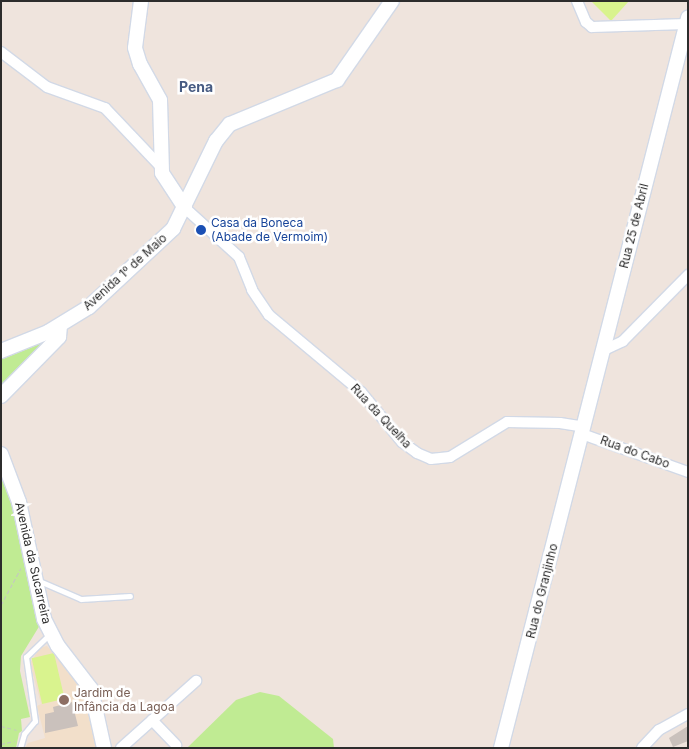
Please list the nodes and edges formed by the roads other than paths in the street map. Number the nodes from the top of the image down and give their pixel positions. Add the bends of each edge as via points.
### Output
1 (142, 1) edge
2 (392, 1) edge
3 (577, 1) edge
4 (687, 21) edge
5 (1, 52) edge
6 (161, 167) junction
7 (185, 208) junction
8 (688, 275) edge
9 (60, 326) junction
10 (1, 351) edge
11 (602, 351) junction
12 (1, 396) edge
13 (583, 430) junction
14 (1, 454) edge
15 (688, 472) edge
16 (34, 579) junction
17 (130, 596) dead end
18 (50, 634) junction
19 (196, 681) dead end
20 (688, 714) edge
21 (152, 720) junction
22 (176, 745) dead end
23 (20, 748) edge
24 (104, 748) edge
25 (121, 748) edge
26 (502, 748) edge
27 (642, 748) edge

1 - 6 street via 135,48 160,100
2 - 7 street, Avenida 1º de Maio via 336,80 230,124 216,141
3 - 4 street via 586,22 592,27
4 - 11 street, Rua 25 de Abril
5 - 6 street via 47,87 105,108
6 - 7 street
7 - 9 street, Avenida 1º de Maio via 173,229 89,307
7 - 13 street, Rua da Quelha via 239,257 252,290 269,315 361,392 402,442 417,454 431,459 450,457 507,422 542,422
8 - 11 street via 623,341
9 - 10 street, Avenida 1º de Maio
9 - 12 street via 59,337
11 - 13 street, Rua 25 de Abril
13 - 15 street, Rua do Cabo
13 - 26 street, Rua do Granjinho
14 - 16 street, Avenida da Sucarreira via 19,502
16 - 17 lane via 81,599
16 - 18 street, Avenida da Sucarreira
18 - 23 lane via 26,657 35,721 23,737
18 - 24 street, Avenida da Sucarreira via 91,689
19 - 21 street
20 - 27 street via 659,730
21 - 22 street
21 - 25 street

